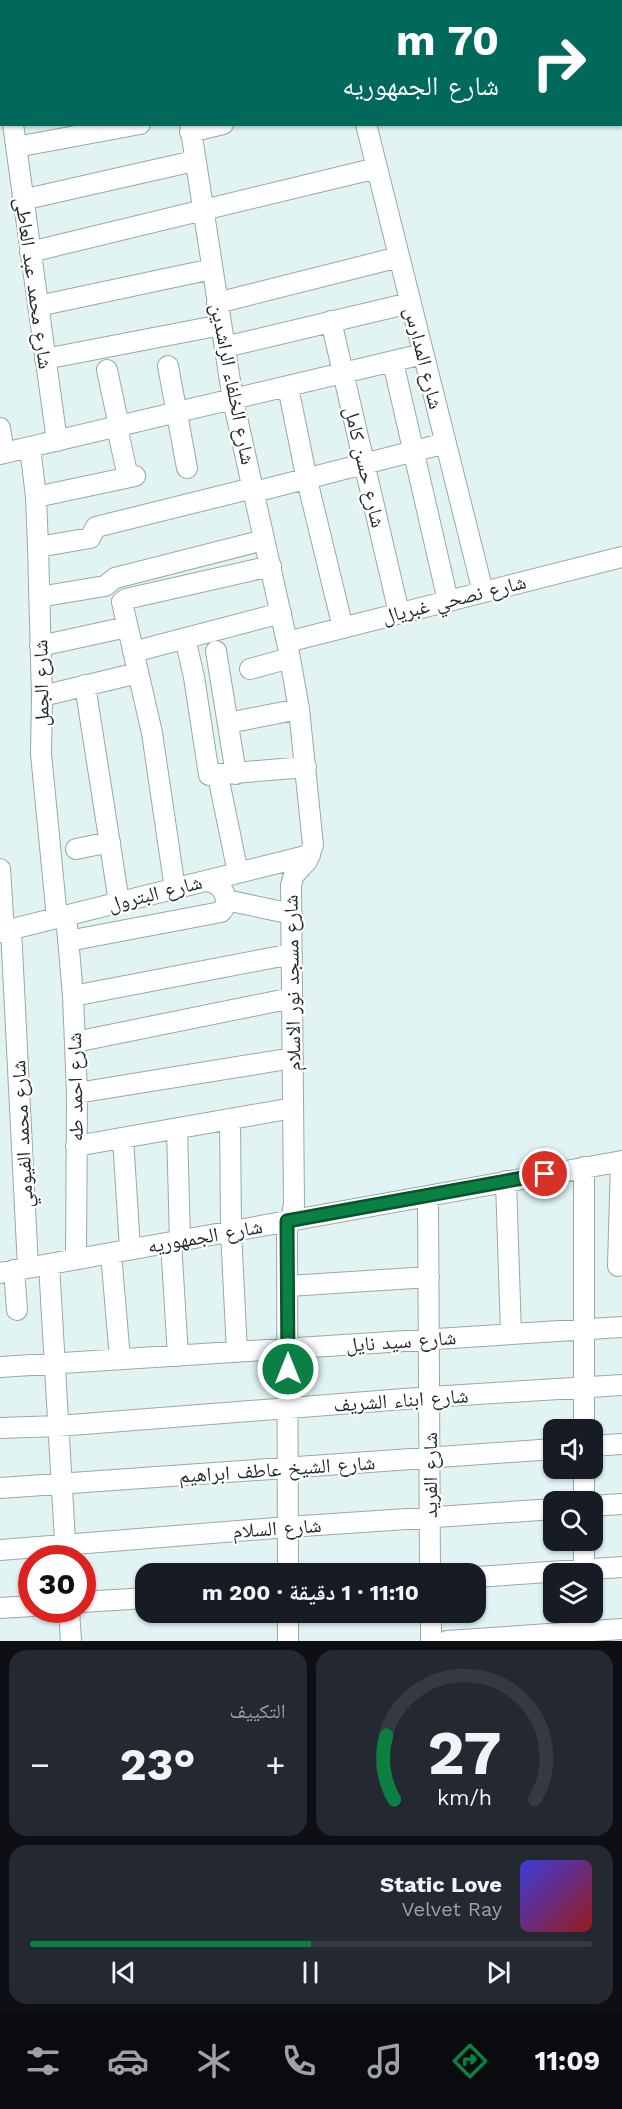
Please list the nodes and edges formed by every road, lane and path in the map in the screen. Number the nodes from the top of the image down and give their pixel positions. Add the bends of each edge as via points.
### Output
1 (13, 126) edge
2 (129, 126) edge
3 (206, 126) edge
4 (366, 126) edge
5 (190, 128) edge
6 (16, 147) junction
7 (194, 161) junction
8 (376, 168) junction
9 (22, 200) junction
10 (202, 211) junction
11 (30, 252) junction
12 (399, 257) junction
13 (212, 269) junction
14 (217, 303) junction
15 (410, 303) junction
16 (38, 306) junction
17 (331, 321) junction
18 (221, 325) junction
19 (225, 347) junction
20 (423, 354) junction
21 (45, 359) junction
22 (393, 362) junction
23 (168, 366) dead end
24 (107, 370) dead end
25 (344, 374) junction
26 (288, 387) junction
27 (233, 400) junction
28 (177, 413) junction
29 (118, 427) junction
30 (0, 428) edge
31 (57, 441) junction
32 (446, 443) junction
33 (30, 447) junction
34 (414, 451) junction
35 (2, 454) edge
36 (365, 464) junction
37 (187, 468) dead end
38 (307, 480) junction
39 (254, 490) junction
40 (36, 497) junction
41 (264, 540) junction
42 (38, 547) junction
43 (622, 557) edge
44 (271, 566) junction
45 (483, 592) junction
46 (39, 597) junction
47 (448, 601) junction
48 (281, 613) junction
49 (399, 613) junction
50 (127, 627) junction
51 (343, 628) junction
52 (185, 638) junction
53 (40, 646) junction
54 (289, 650) junction
55 (216, 651) dead end
56 (133, 652) junction
57 (250, 669) dead end
58 (138, 673) junction
59 (86, 685) junction
60 (42, 696) junction
61 (299, 708) junction
62 (228, 723) junction
63 (306, 767) junction
64 (222, 775) junction
65 (110, 842) junction
66 (76, 849) dead end
67 (310, 855) junction
68 (0, 870) edge
69 (238, 873) junction
70 (207, 880) junction
71 (175, 888) junction
72 (226, 900) junction
73 (119, 902) junction
74 (292, 914) junction
75 (62, 917) junction
76 (5, 931) edge
77 (68, 941) junction
78 (292, 954) junction
79 (73, 996) junction
80 (292, 998) junction
81 (75, 1042) junction
82 (293, 1058) junction
83 (77, 1093) junction
84 (293, 1108) junction
85 (230, 1119) junction
86 (177, 1129) junction
87 (123, 1138) junction
88 (76, 1146) junction
89 (621, 1161) edge
90 (584, 1167) junction
91 (506, 1181) junction
92 (428, 1196) junction
93 (287, 1221) junction
94 (231, 1231) junction
95 (176, 1241) junction
96 (120, 1251) junction
97 (76, 1259) junction
98 (49, 1264) junction
99 (620, 1266) edge
100 (584, 1268) junction
101 (14, 1270) edge
102 (429, 1277) junction
103 (288, 1286) junction
104 (17, 1310) dead end
105 (622, 1327) edge
106 (584, 1329) junction
107 (511, 1334) junction
108 (429, 1340) junction
109 (288, 1348) junction
110 (237, 1352) junction
111 (178, 1356) junction
112 (120, 1359) junction
113 (56, 1364) junction
114 (0, 1368) edge
115 (622, 1385) edge
116 (584, 1387) junction
117 (429, 1397) junction
118 (288, 1408) junction
119 (584, 1419) edge
120 (58, 1426) junction
121 (0, 1428) edge
122 (622, 1444) edge
123 (603, 1445) edge
124 (543, 1450) edge
125 (430, 1458) junction
126 (288, 1468) junction
127 (62, 1483) junction
128 (0, 1488) edge
129 (622, 1504) edge
130 (603, 1505) edge
131 (543, 1510) edge
132 (430, 1517) junction
133 (288, 1527) junction
134 (66, 1545) edge
135 (96, 1548) edge
136 (0, 1550) edge
137 (18, 1550) edge
138 (288, 1563) edge
139 (430, 1563) edge
140 (622, 1567) edge
141 (603, 1569) edge
142 (543, 1573) edge
143 (486, 1576) edge
144 (135, 1599) edge
145 (96, 1601) edge
146 (18, 1607) edge
147 (0, 1608) edge
148 (70, 1623) edge
149 (288, 1623) edge
150 (431, 1623) edge
151 (584, 1628) edge
152 (622, 1629) edge
153 (71, 1641) edge
154 (288, 1641) edge
155 (431, 1641) edge
156 (447, 1641) edge

1 - 6 street, شارع محمد عبد العاطى
2 - 6 street
3 - 5 street
4 - 8 street, شارع المدارس
5 - 7 street, شارع الخلفاء الراشدين
6 - 9 street, شارع محمد عبد العاطى
7 - 9 street
7 - 10 street, شارع الخلفاء الراشدين
8 - 10 street
8 - 12 street, شارع المدارس
9 - 11 street, شارع محمد عبد العاطى
10 - 11 street
10 - 13 street, شارع الخلفاء الراشدين
11 - 16 street, شارع محمد عبد العاطى
12 - 14 street
12 - 15 street, شارع المدارس
13 - 14 street, شارع الخلفاء الراشدين
13 - 16 street
14 - 18 street, شارع الخلفاء الراشدين
15 - 17 street
15 - 20 street, شارع المدارس
16 - 21 street, شارع محمد عبد العاطى
17 - 19 street
17 - 25 street, شارع حسن كامل
18 - 19 street, شارع الخلفاء الراشدين
18 - 21 street
19 - 27 street, شارع الخلفاء الراشدين
20 - 22 street
20 - 32 street, شارع المدارس
21 - 31 street, شارع محمد عبد العاطى
22 - 25 street
22 - 34 street
23 - 28 street
24 - 29 street
25 - 26 street
25 - 36 street, شارع حسن كامل
26 - 27 street
26 - 38 street
27 - 28 street
27 - 39 street, شارع الخلفاء الراشدين
28 - 29 street
28 - 37 street
29 - 31 street
29 - 40 street via 131,477
30 - 35 street
31 - 33 street
32 - 34 street
32 - 45 street, شارع المدارس
33 - 35 street
33 - 40 street, شارع الجمل
34 - 36 street
34 - 47 street
36 - 38 street
36 - 49 street, شارع حسن كامل
38 - 39 street
38 - 51 street
39 - 41 street, شارع الخلفاء الراشدين
39 - 42 street via 96,527 90,538
40 - 42 street, شارع الجمل
41 - 44 street, شارع الخلفاء الراشدين
41 - 46 street via 115,578 105,586
42 - 46 street, شارع الجمل
43 - 45 street, شارع نصحي غبريال
44 - 48 street, شارع الخلفاء الراشدين
44 - 50 street via 126,599 122,604
45 - 47 street, شارع نصحي غبريال
46 - 53 street, شارع الجمل
47 - 49 street, شارع نصحي غبريال
48 - 52 street
48 - 54 street, شارع الخلفاء الراشدين
49 - 51 street, شارع نصحي غبريال
50 - 53 street
50 - 56 street
51 - 54 street, شارع نصحي غبريال
52 - 56 street
52 - 64 street via 208,773
53 - 60 street, شارع الجمل
54 - 57 street, شارع نصحي غبريال
54 - 61 street
55 - 62 street
56 - 58 street
58 - 59 street
58 - 71 street via 152,733
59 - 60 street
59 - 65 street
60 - 75 street, شارع الجمل via 41,754
61 - 62 street
61 - 63 street
62 - 64 street
63 - 64 street
63 - 67 street via 313,845
64 - 69 street
65 - 66 street
65 - 73 street
67 - 69 street, شارع البترول
67 - 74 street, شارع مسجد نور الاسلام via 292,879
68 - 76 street, شارع محمد الفيومي
69 - 70 street, شارع البترول
70 - 71 street, شارع البترول
70 - 72 street via 218,885
71 - 73 street, شارع البترول
72 - 74 street
72 - 77 street via 220,912
73 - 75 street, شارع البترول
74 - 78 street, شارع مسجد نور الاسلام
75 - 76 street, شارع البترول
75 - 77 street, شارع احمد طه
76 - 101 street, شارع محمد الفيومي
77 - 79 street, شارع احمد طه
78 - 79 street
78 - 80 street, شارع مسجد نور الاسلام
79 - 81 street, شارع احمد طه
80 - 81 street
80 - 82 street, شارع مسجد نور الاسلام
81 - 83 street, شارع احمد طه
82 - 83 street
82 - 84 street, شارع مسجد نور الاسلام
83 - 88 street, شارع احمد طه
84 - 85 street
84 - 93 street, شارع مسجد نور الاسلام via 294,1205
85 - 86 street
85 - 94 street
86 - 87 street
86 - 95 street
87 - 88 street
87 - 96 street
88 - 97 street, شارع احمد طه
89 - 90 street, شارع الجمهوريه
89 - 99 street
90 - 91 street, شارع الجمهوريه
90 - 100 street
91 - 92 street, شارع الجمهوريه
91 - 107 street
92 - 93 street, شارع الجمهوريه
92 - 102 street, شارع الفريد
93 - 94 street, شارع الجمهوريه
93 - 103 street, شارع مسجد نور الاسلام
94 - 95 street, شارع الجمهوريه
94 - 110 street
95 - 96 street, شارع الجمهوريه
95 - 111 street
96 - 97 street, شارع الجمهوريه
96 - 112 street
97 - 98 street, شارع الجمهوريه
98 - 101 street, شارع الجمهوريه
98 - 113 street
99 - 100 street
100 - 106 street
101 - 104 street, شارع محمد الفيومي
102 - 103 street
102 - 108 street, شارع الفريد
103 - 109 street, شارع مسجد نور الاسلام
105 - 106 street, شارع سيد نايل
106 - 107 street, شارع سيد نايل
106 - 116 street
107 - 108 street, شارع سيد نايل
108 - 109 street, شارع سيد نايل
108 - 117 street, شارع الفريد
109 - 110 street, شارع سيد نايل
109 - 118 street, شارع مسجد نور الاسلام
110 - 111 street, شارع سيد نايل
111 - 112 street, شارع سيد نايل
112 - 113 street, شارع سيد نايل
113 - 114 street, شارع سيد نايل
113 - 120 street
115 - 116 street, شارع ابناء الشريف
116 - 117 street, شارع ابناء الشريف
116 - 119 street
117 - 118 street, شارع ابناء الشريف
117 - 125 street, شارع الفريد
118 - 120 street, شارع ابناء الشريف
118 - 126 street, شارع مسجد نور الاسلام
120 - 121 street, شارع ابناء الشريف
120 - 127 street
122 - 123 street
124 - 125 street, شارع الشيخ عاطف ابراهيم
125 - 126 street, شارع الشيخ عاطف ابراهيم
125 - 132 street, شارع الفريد
126 - 127 street, شارع الشيخ عاطف ابراهيم
126 - 133 street, شارع مسجد نور الاسلام
127 - 128 street, شارع الشيخ عاطف ابراهيم
127 - 134 street
129 - 130 street
131 - 132 street, شارع السلام
132 - 133 street, شارع السلام
132 - 139 street, شارع الفريد
133 - 135 street, شارع السلام
133 - 138 street, شارع مسجد نور الاسلام
136 - 137 street, شارع السلام
140 - 141 street
142 - 143 street
144 - 145 street
146 - 147 street
148 - 153 street
149 - 154 street
150 - 155 street
151 - 152 street
151 - 156 street

